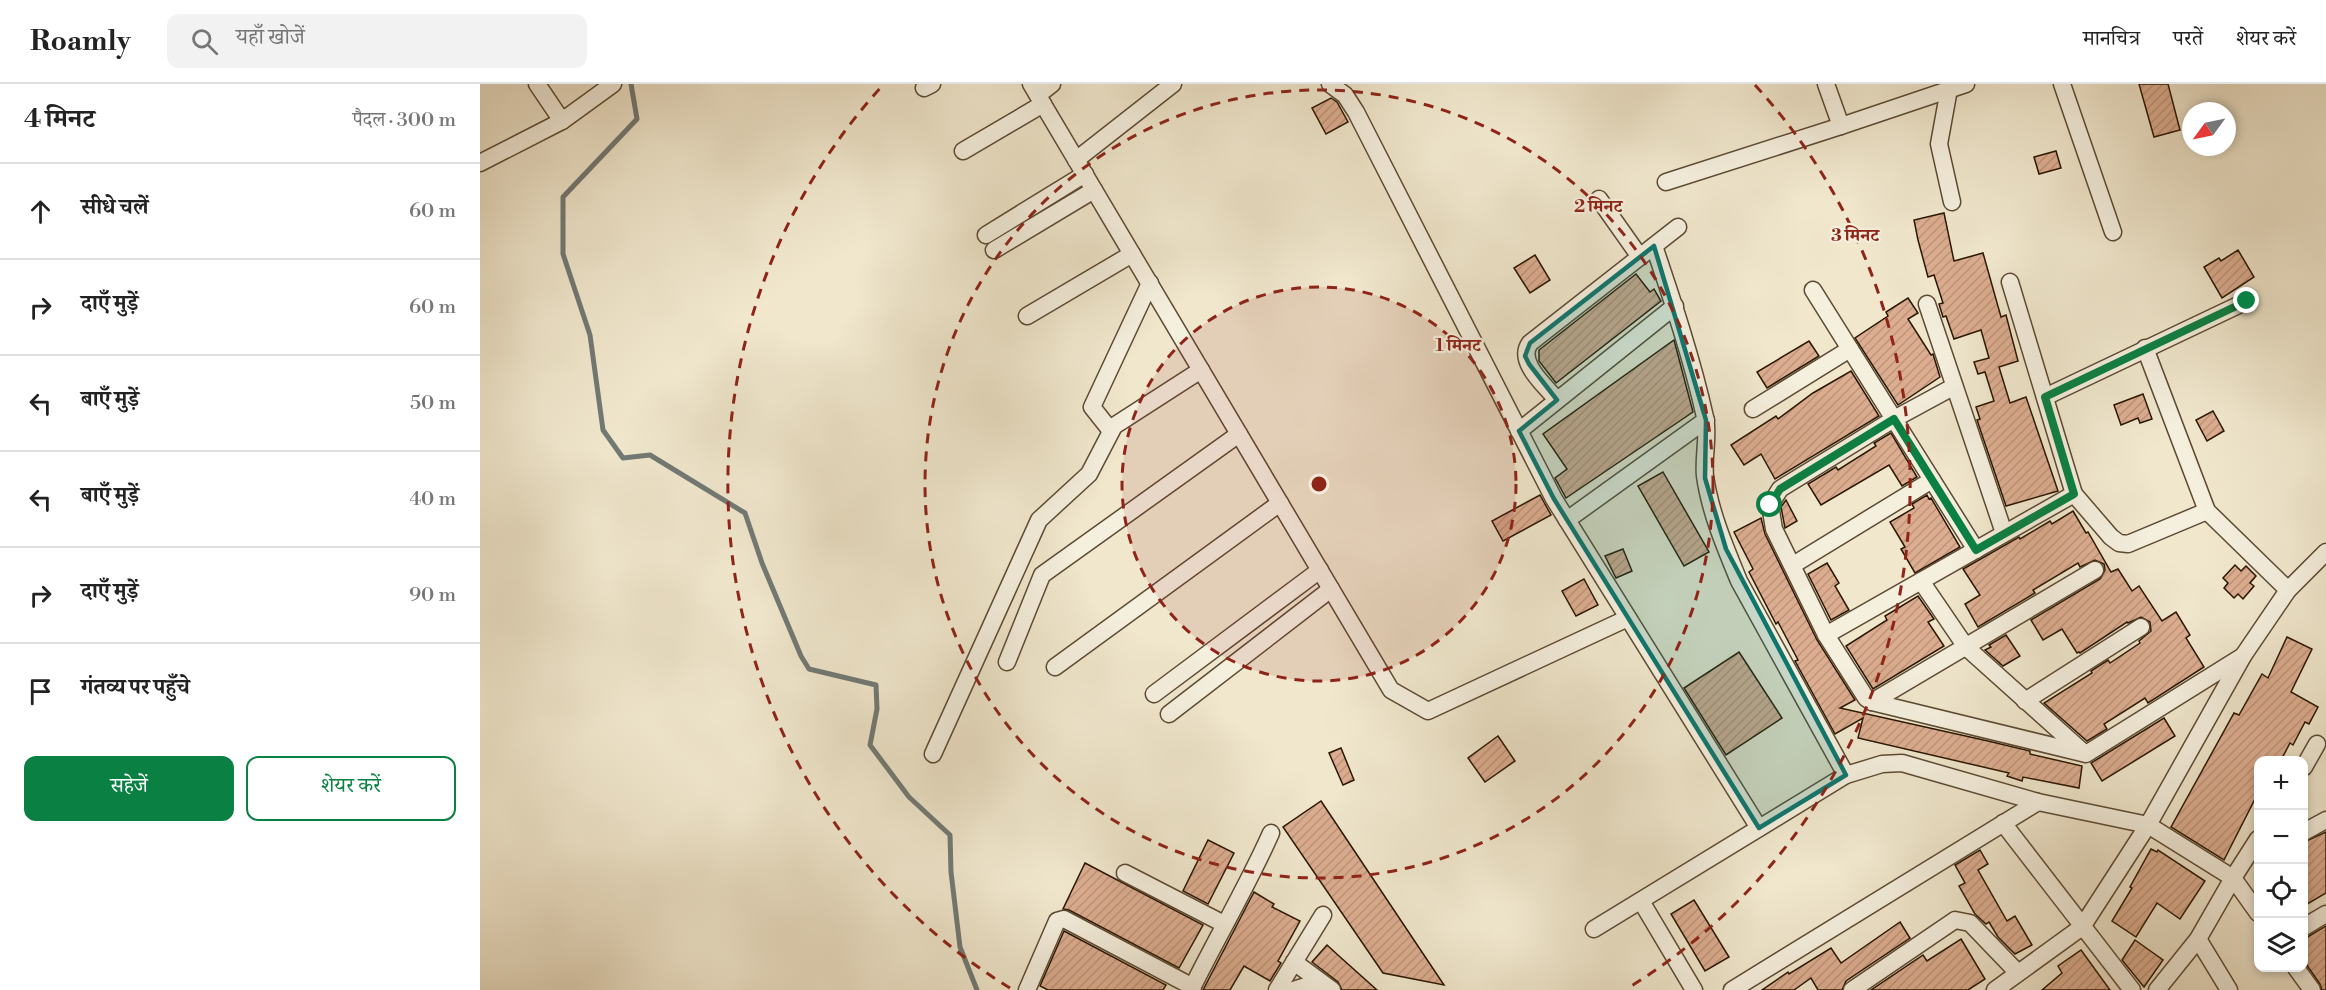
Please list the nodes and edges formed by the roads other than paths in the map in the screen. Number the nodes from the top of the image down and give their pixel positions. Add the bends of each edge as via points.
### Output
1 (537, 84) edge
2 (613, 84) edge
3 (1052, 84) edge
4 (1173, 84) edge
5 (1330, 84) edge
6 (1826, 84) edge
7 (1966, 84) edge
8 (2062, 84) edge
9 (1949, 89) junction
10 (1038, 94) edge
11 (562, 121) junction
12 (1841, 126) junction
13 (963, 151) dead end
14 (1076, 160) junction
15 (480, 163) edge
16 (1085, 174) junction
17 (1666, 182) dead end
18 (1094, 190) junction
19 (1599, 199) dead end
20 (1952, 202) dead end
21 (1678, 227) dead end
22 (2113, 232) dead end
23 (1654, 246) junction
24 (1132, 254) junction
25 (1640, 257) junction
26 (2010, 282) dead end
27 (1150, 283) junction
28 (1813, 290) dead end
29 (2247, 301) dead end
30 (1927, 304) dead end
31 (1675, 306) junction
32 (1027, 316) dead end
33 (2145, 348) junction
34 (1850, 349) junction
35 (1201, 370) junction
36 (1953, 387) junction
37 (2045, 397) junction
38 (1557, 400) junction
39 (1753, 409) dead end
40 (1894, 419) junction
41 (1706, 420) junction
42 (1111, 431) junction
43 (1519, 431) junction
44 (1239, 434) junction
45 (1932, 480) junction
46 (2074, 494) junction
47 (1280, 502) junction
48 (2207, 511) junction
49 (1567, 520) junction
50 (2004, 533) junction
51 (1976, 550) junction
52 (2326, 552) edge
53 (1793, 565) junction
54 (1320, 570) junction
55 (2095, 570) dead end
56 (1921, 581) junction
57 (1331, 589) junction
58 (2288, 590) junction
59 (1628, 618) junction
60 (2141, 627) dead end
61 (1826, 635) junction
62 (1966, 647) junction
63 (2243, 656) junction
64 (1007, 662) dead end
65 (1055, 667) dead end
66 (1154, 694) dead end
67 (2025, 701) junction
68 (1872, 702) junction
69 (1169, 714) dead end
70 (2318, 744) dead end
71 (933, 754) dead end
72 (2086, 754) junction
73 (2308, 760) edge
74 (1846, 776) junction
75 (2037, 802) junction
76 (2326, 820) edge
77 (2003, 824) junction
78 (2148, 825) junction
79 (1759, 828) junction
80 (2308, 829) edge
81 (1271, 833) dead end
82 (2252, 858) edge
83 (1125, 873) dead end
84 (2233, 878) junction
85 (1641, 901) junction
86 (2254, 907) edge
87 (2326, 914) edge
88 (1323, 915) dead end
89 (1224, 924) junction
90 (2308, 925) edge
91 (2082, 927) junction
92 (1594, 929) dead end
93 (2198, 939) junction
94 (1294, 962) junction
95 (2299, 972) edge
96 (2018, 973) junction
97 (1325, 986) edge
98 (1192, 988) edge
99 (1030, 989) edge
100 (1277, 990) edge
101 (1293, 990) edge
102 (1694, 990) edge
103 (1732, 990) edge
104 (1852, 990) edge
105 (1995, 990) edge
106 (2132, 990) edge
107 (2157, 990) edge
108 (2229, 990) edge
109 (2312, 990) edge

1 - 11 street
2 - 11 street
3 - 10 street
4 - 14 street
5 - 43 street via 1345,95 1356,112
6 - 12 street
7 - 9 street
8 - 22 street
9 - 12 street
9 - 20 street via 1939,144
10 - 13 street
10 - 14 street
11 - 15 street
12 - 17 street
14 - 16 street
16 - 18 street
16 - 18 street via 990,242
18 - 24 street
19 - 25 street
21 - 23 street
23 - 25 street
23 - 31 street
24 - 27 street
24 - 32 street
25 - 38 street via 1526,348 1528,364
26 - 37 street
27 - 35 street
27 - 42 street via 1092,407
28 - 34 street
29 - 33 street
30 - 36 street
31 - 38 street
31 - 41 street
33 - 37 street
33 - 48 street
34 - 39 street
34 - 40 street
35 - 42 street
35 - 44 street
36 - 40 street
36 - 50 street
37 - 46 street
38 - 43 street
40 - 45 street
40 - 53 street via 1780,489 1773,498 1772,522
41 - 49 street
41 - 74 street via 1705,478 1726,549 1739,581
42 - 71 street via 1089,474 1039,520
43 - 49 street
44 - 47 street
44 - 64 street via 1042,575
45 - 51 street
45 - 53 street
46 - 48 street via 2119,543 2128,544
46 - 50 street
47 - 54 street
47 - 65 street
48 - 58 street
49 - 59 street
50 - 51 street
51 - 56 street
52 - 58 street
53 - 61 street
54 - 57 street
54 - 66 street
55 - 62 street
56 - 61 street
56 - 62 street
57 - 59 street via 1391,690 1428,711
57 - 69 street
58 - 63 street
59 - 79 street
60 - 67 street
61 - 68 street
62 - 67 street
62 - 68 street
63 - 72 street
63 - 78 street
67 - 72 street
68 - 72 street
70 - 73 street
74 - 75 street via 1882,764 1902,763
74 - 79 street
75 - 77 street
75 - 78 street
76 - 80 street
77 - 91 street
77 - 103 street
78 - 84 street
78 - 91 street
79 - 85 street
81 - 89 street
82 - 84 street
83 - 89 street
84 - 86 street
84 - 93 street
85 - 92 street
85 - 102 street
87 - 90 street
88 - 94 street
89 - 98 street
91 - 96 street
91 - 106 street
93 - 107 street
93 - 108 street
94 - 97 street
94 - 100 street
95 - 109 street
96 - 104 street via 1970,923 1955,921
96 - 105 street
97 - 101 street
98 - 99 street via 1064,919 1057,921

